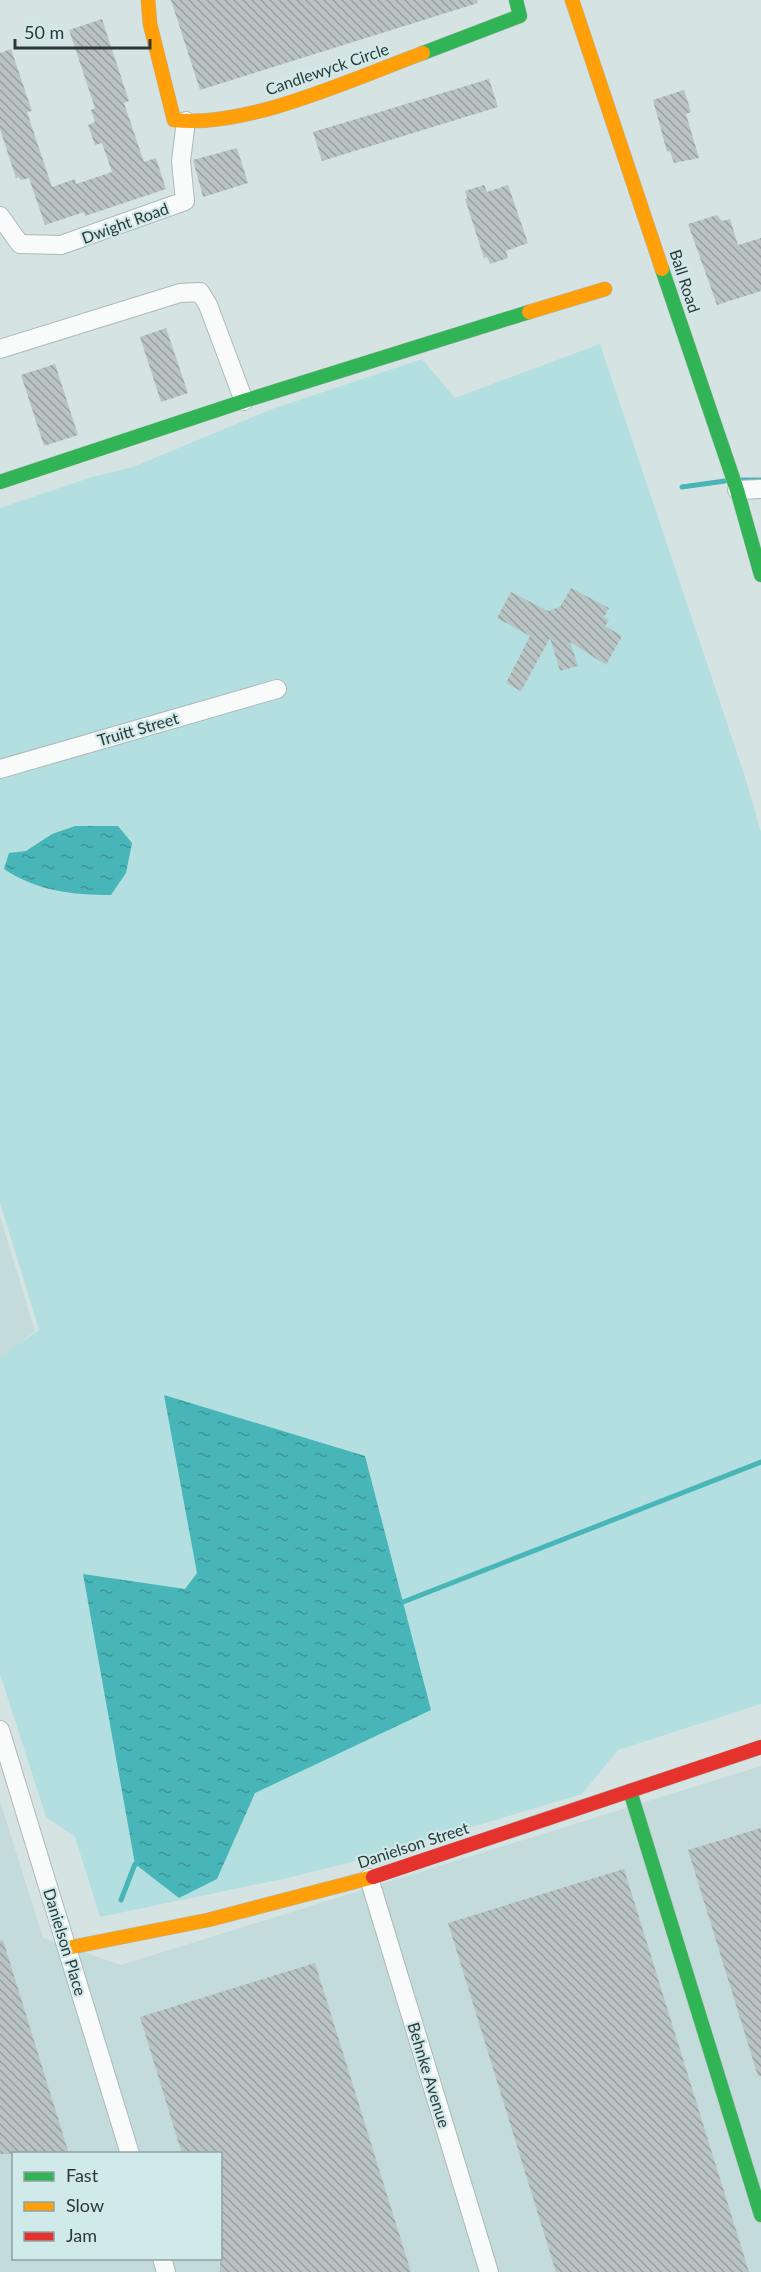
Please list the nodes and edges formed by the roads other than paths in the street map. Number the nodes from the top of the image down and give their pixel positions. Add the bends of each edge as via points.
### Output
1 (148, 0) edge
2 (516, 0) edge
3 (572, 0) edge
4 (186, 121) junction
5 (0, 216) edge
6 (605, 289) dead end
7 (0, 349) edge
8 (244, 401) junction
9 (0, 482) edge
10 (734, 482) junction
11 (761, 489) edge
12 (761, 575) edge
13 (277, 689) dead end
14 (0, 769) edge
15 (0, 1730) edge
16 (761, 1747) edge
17 (630, 1791) junction
18 (369, 1878) junction
19 (67, 1948) junction
20 (129, 2152) edge
21 (761, 2215) edge
22 (489, 2272) edge

1 - 4 street via 150,24 174,120
2 - 4 street, Candlewyck Circle via 520,16 284,105 197,123
3 - 10 street, Ball Road
4 - 5 street, Dwight Road via 180,161 185,201 61,245 20,244
6 - 8 street
7 - 8 street via 180,293 200,292
8 - 9 street
10 - 11 street
10 - 12 street, Ball Road
13 - 14 street, Truitt Street
15 - 19 street, Danielson Place
16 - 17 street, Danielson Street
17 - 18 street, Danielson Street
17 - 21 street
18 - 19 street, Danielson Street via 208,1920
18 - 22 street, Behnke Avenue
19 - 20 street, Danielson Place

